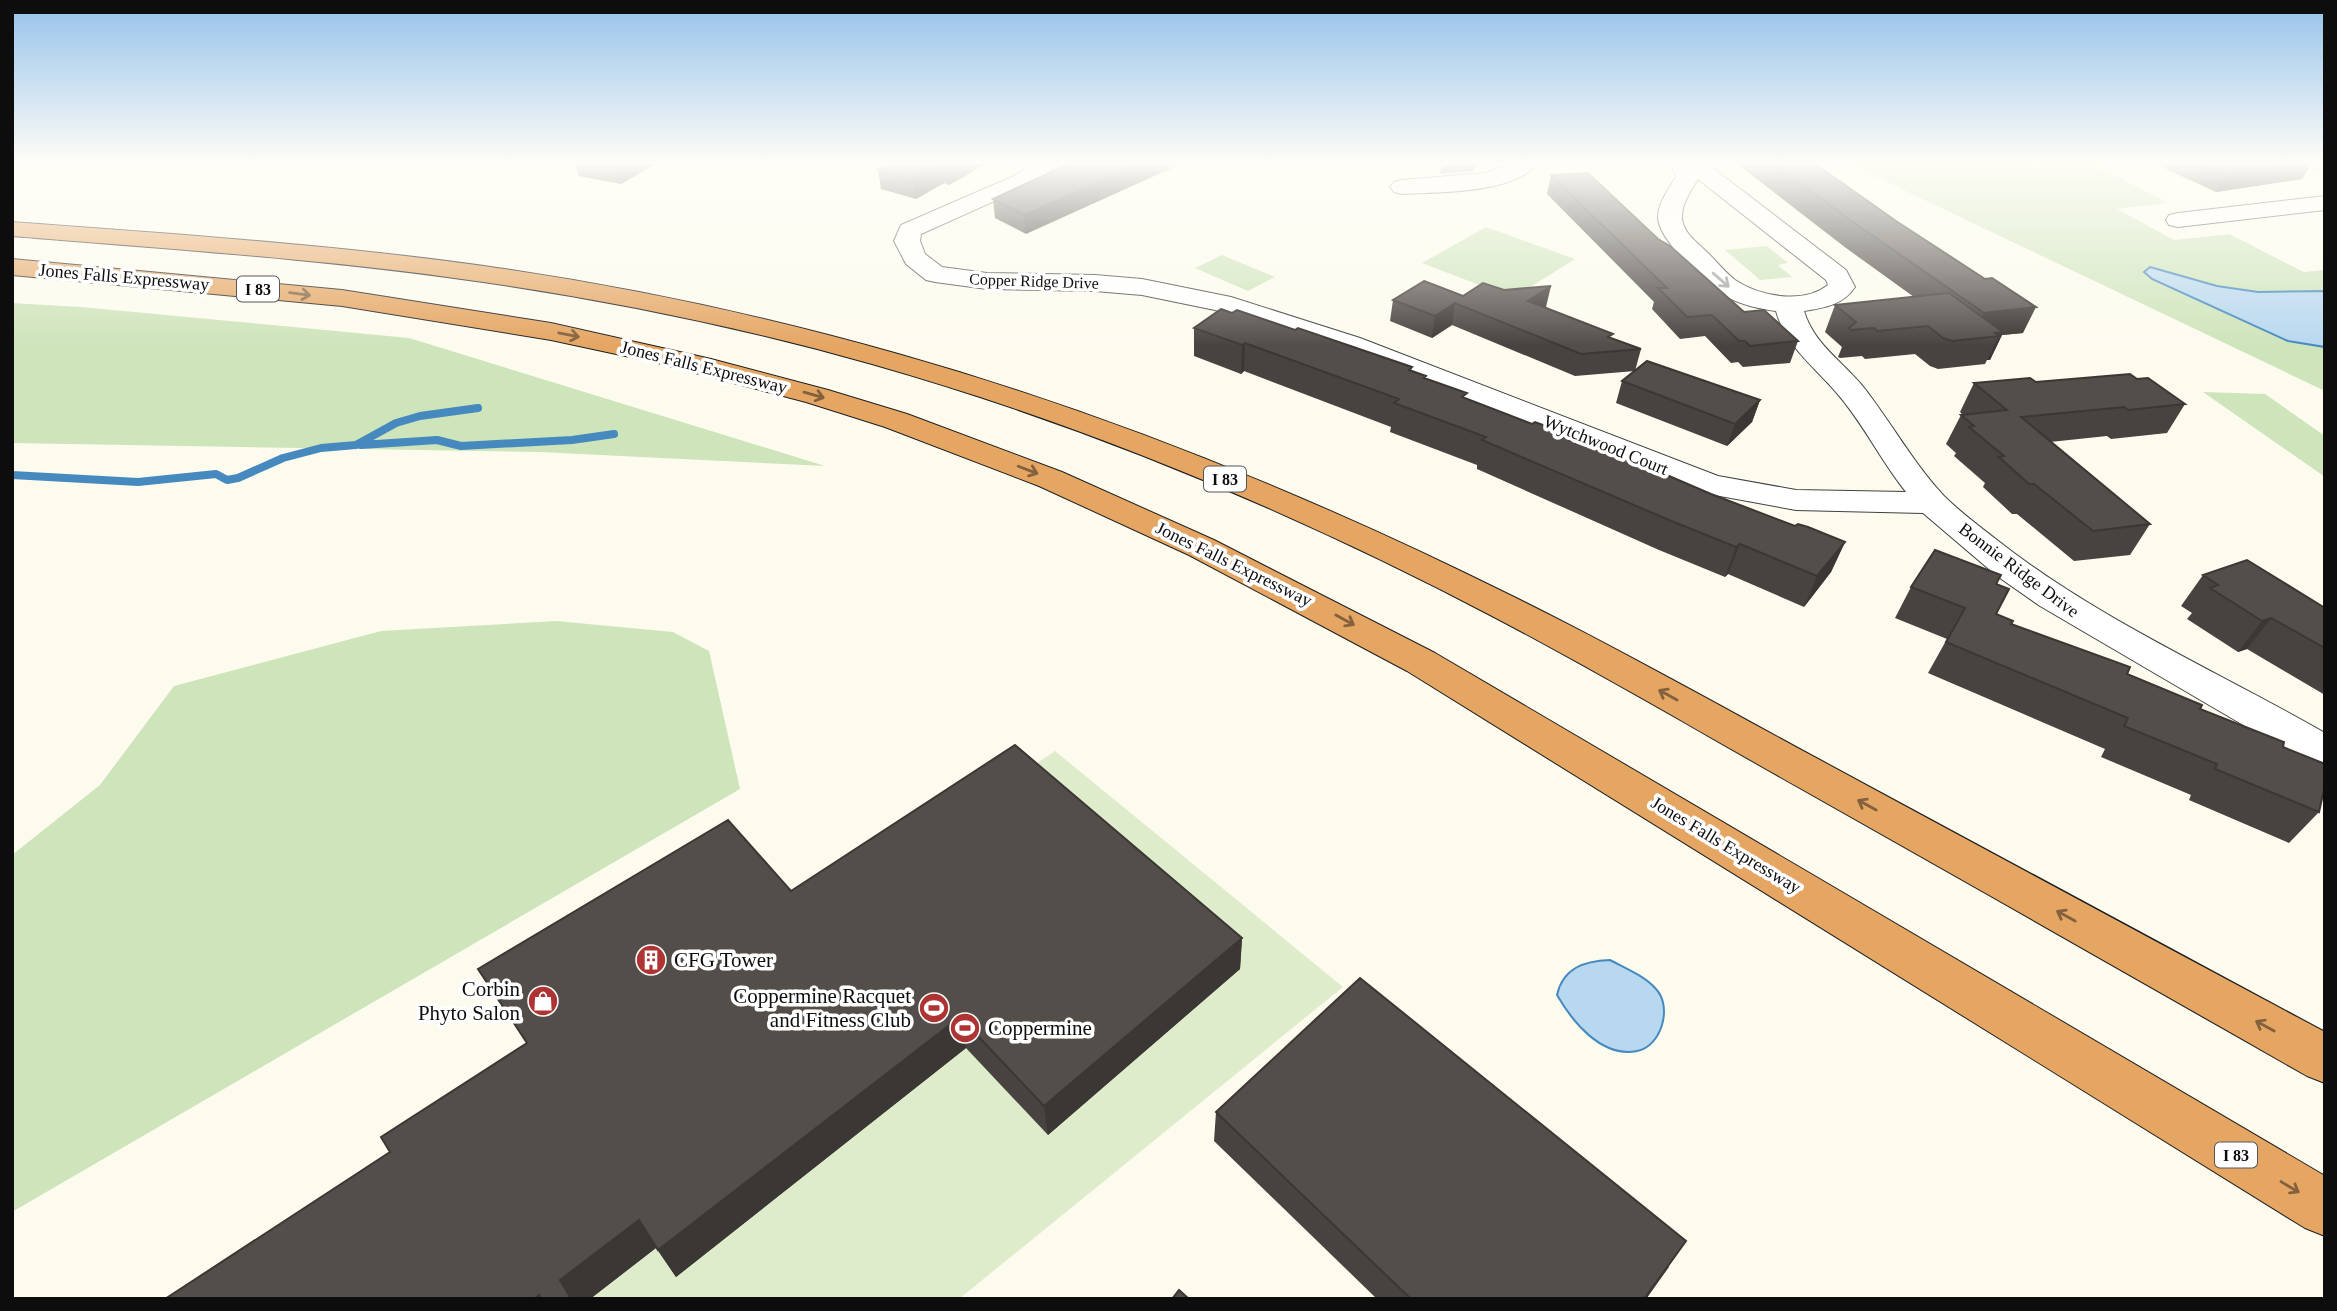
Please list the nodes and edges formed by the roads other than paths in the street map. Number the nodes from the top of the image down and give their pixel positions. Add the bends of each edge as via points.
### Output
1 (921, 224) edge
2 (1674, 224) edge
3 (1771, 224) edge
4 (12, 229) edge
5 (12, 267) edge
6 (1788, 304) junction
7 (1295, 324) joint
8 (1932, 503) junction
9 (2325, 753) edge
10 (2325, 1059) edge
11 (2325, 1208) edge

1 - 7 street, Copper Ridge Drive via 911,230 907,241 915,259 935,274 966,280 1142,287
2 -> 6 street via 1681,241 1726,286 1745,296
3 - 6 street via 1837,276 1842,287 1821,300
10 -> 4 highway, I 83 via 1500,605 1273,500 1097,429 886,360 623,298 416,265
5 -> 11 highway, Jones Falls Expressway / I 83 via 389,304 569,335 821,397 1034,472 1202,546 1421,662
6 - 8 street, Bonnie Ridge Drive via 1792,324 1809,348 1851,391
7 - 8 street, Wytchwood Court via 1710,485 1796,500
8 - 9 street, Bonnie Ridge Drive via 2040,591 2109,635

